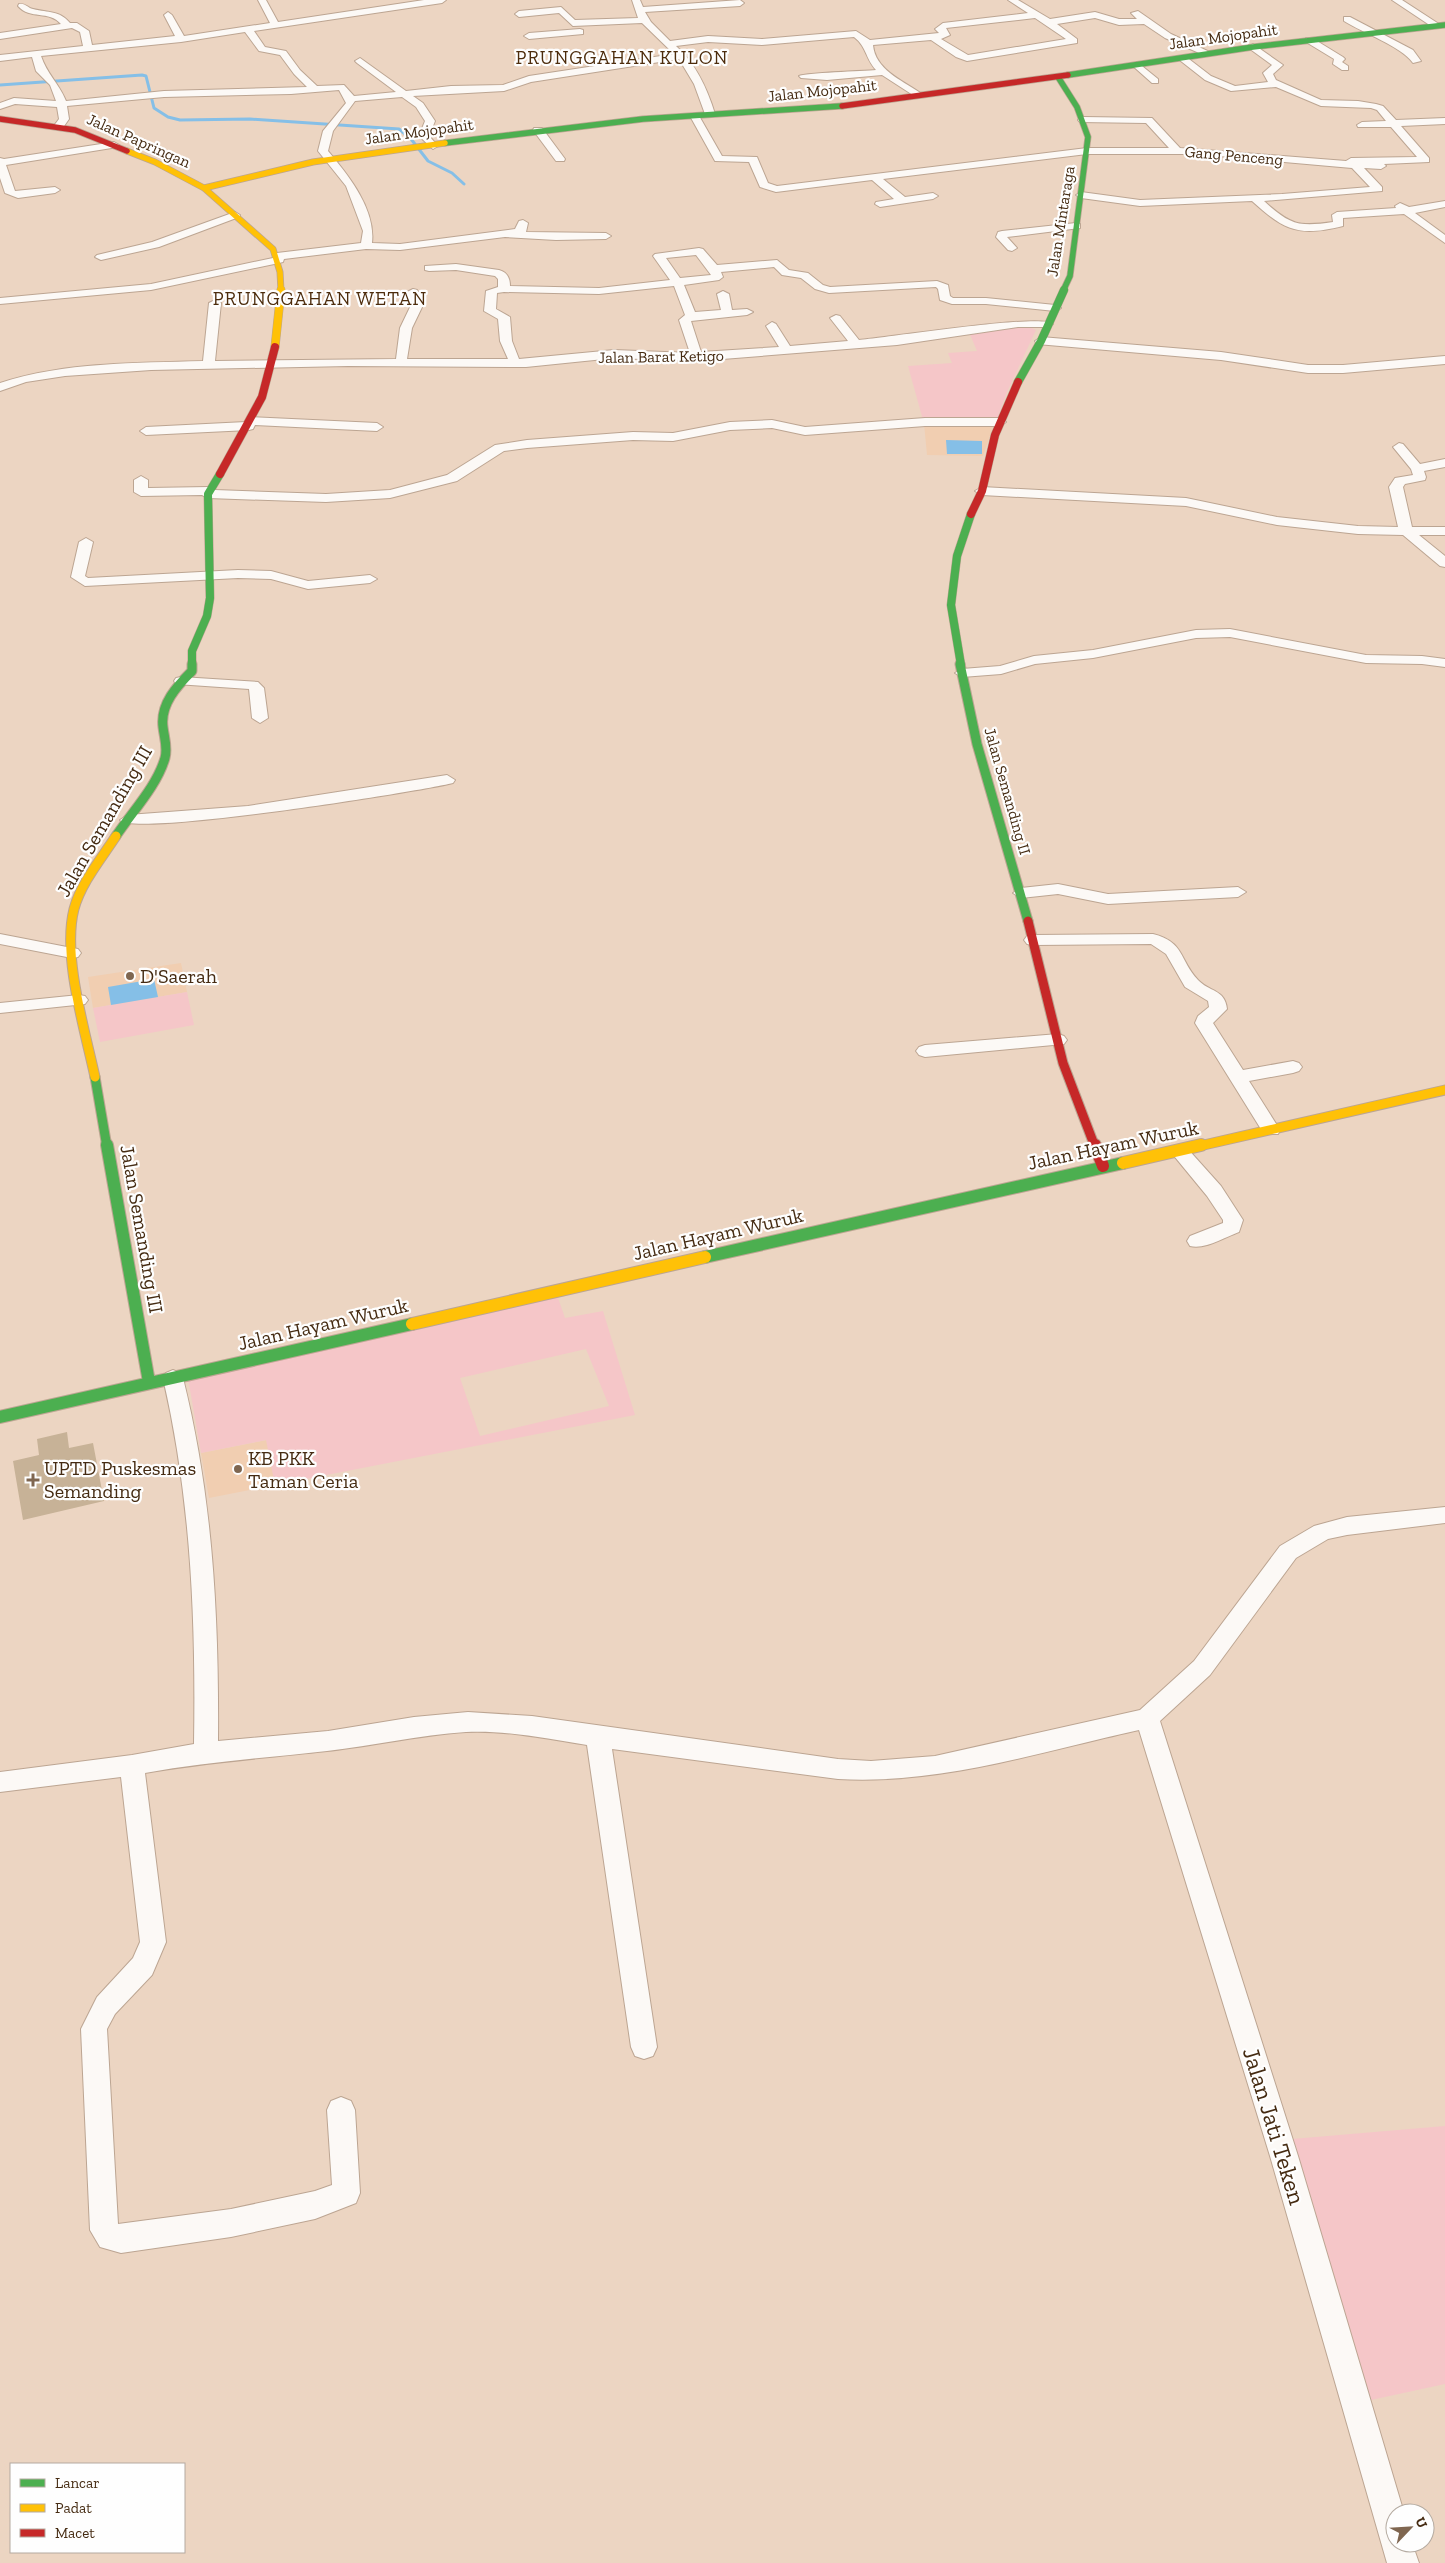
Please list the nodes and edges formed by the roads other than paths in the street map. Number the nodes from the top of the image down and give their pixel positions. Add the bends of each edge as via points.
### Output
1 (262, 0) edge
2 (442, 0) edge
3 (636, 0) edge
4 (1012, 0) edge
5 (1396, 0) edge
6 (740, 3) dead end
7 (22, 6) dead end
8 (1130, 9) dead end
9 (638, 10) junction
10 (519, 14) dead end
11 (1038, 15) junction
12 (169, 17) dead end
13 (1346, 19) dead end
14 (644, 20) junction
15 (568, 21) junction
16 (1146, 21) junction
17 (854, 22) dead end
18 (1049, 22) junction
19 (275, 24) junction
20 (67, 25) junction
21 (247, 28) junction
22 (1440, 28) edge
23 (1371, 33) junction
24 (859, 35) junction
25 (0, 36) edge
26 (529, 36) dead end
27 (933, 37) junction
28 (181, 39) junction
29 (664, 40) junction
30 (1309, 40) junction
31 (868, 43) junction
32 (1253, 47) junction
33 (88, 48) junction
34 (36, 54) junction
35 (1209, 54) junction
36 (681, 56) junction
37 (0, 58) edge
38 (1182, 58) junction
39 (360, 61) dead end
40 (1416, 61) dead end
41 (1137, 65) junction
42 (1345, 68) dead end
43 (886, 72) junction
44 (804, 76) dead end
45 (1058, 77) junction
46 (1155, 81) dead end
47 (1276, 84) junction
48 (315, 89) junction
49 (405, 93) junction
50 (916, 94) junction
51 (350, 98) junction
52 (62, 104) junction
53 (420, 105) junction
54 (0, 106) edge
55 (404, 107) dead end
56 (710, 114) junction
57 (694, 116) junction
58 (0, 119) edge
59 (1083, 120) junction
60 (1445, 121) edge
61 (1394, 124) junction
62 (1362, 126) dead end
63 (58, 127) junction
64 (538, 130) junction
65 (114, 145) junction
66 (433, 146) junction
67 (1176, 150) junction
68 (1087, 151) junction
69 (560, 159) dead end
70 (330, 160) junction
71 (1297, 161) junction
72 (1, 162) edge
73 (1380, 166) dead end
74 (875, 178) junction
75 (914, 182) dead end
76 (886, 186) junction
77 (204, 188) junction
78 (1378, 189) junction
79 (55, 190) dead end
80 (1333, 193) junction
81 (1081, 195) junction
82 (933, 196) dead end
83 (1256, 199) junction
84 (903, 200) junction
85 (880, 204) dead end
86 (1445, 204) edge
87 (1406, 211) junction
88 (235, 215) junction
89 (523, 223) dead end
90 (1076, 226) junction
91 (496, 234) junction
92 (606, 236) dead end
93 (1445, 240) edge
94 (439, 242) junction
95 (366, 246) junction
96 (1012, 248) dead end
97 (101, 257) dead end
98 (278, 258) junction
99 (456, 267) junction
100 (429, 268) dead end
101 (714, 268) junction
102 (678, 283) junction
103 (504, 289) junction
104 (412, 292) dead end
105 (723, 294) dead end
106 (0, 301) edge
107 (215, 303) dead end
108 (1055, 308) junction
109 (747, 312) dead end
110 (727, 313) junction
111 (691, 316) junction
112 (836, 318) dead end
113 (1047, 324) junction
114 (772, 326) dead end
115 (1041, 340) junction
116 (856, 344) junction
117 (787, 350) junction
118 (697, 357) junction
119 (1445, 360) edge
120 (400, 362) junction
121 (274, 363) junction
122 (1429, 363) junction
123 (208, 364) junction
124 (515, 364) junction
125 (1445, 373) edge
126 (0, 386) edge
127 (1000, 422) junction
128 (250, 423) junction
129 (377, 427) dead end
130 (146, 431) dead end
131 (1399, 447) dead end
132 (1445, 463) edge
133 (1417, 468) junction
134 (141, 480) dead end
135 (982, 491) junction
136 (208, 492) junction
137 (1406, 531) junction
138 (1445, 531) edge
139 (86, 542) dead end
140 (1445, 563) edge
141 (210, 577) junction
142 (370, 579) dead end
143 (1445, 663) edge
144 (962, 673) junction
145 (181, 681) junction
146 (260, 718) dead end
147 (447, 780) dead end
148 (128, 820) junction
149 (1238, 892) dead end
150 (1021, 893) junction
151 (0, 939) edge
152 (1033, 940) junction
153 (72, 953) junction
154 (79, 1000) junction
155 (0, 1008) edge
156 (1058, 1040) junction
157 (925, 1051) dead end
158 (1293, 1067) dead end
159 (1237, 1077) junction
160 (1445, 1090) edge
161 (1271, 1130) junction
162 (1179, 1151) junction
163 (1103, 1166) junction
164 (1197, 1241) dead end
165 (173, 1378) junction
166 (148, 1382) junction
167 (0, 1417) edge
168 (1445, 1515) edge
169 (1147, 1718) junction
170 (598, 1737) junction
171 (206, 1752) junction
172 (132, 1765) junction
173 (0, 1782) edge
174 (644, 2047) dead end
175 (341, 2110) dead end
176 (1385, 2503) edge

1 - 19 street
2 - 19 street
3 - 9 street
4 - 11 street
5 - 22 street
6 - 9 street
7 - 20 street via 29,11 59,15
8 - 16 street
9 - 14 street
10 - 15 street via 561,10
11 - 18 street
11 - 27 street via 943,26 940,29 945,35
12 - 28 street
13 - 23 street
14 - 15 street
14 - 29 street
15 - 26 street via 580,32
16 - 18 street via 1119,22 1095,15
16 - 35 street via 1176,40
17 - 24 street
18 - 27 street via 1074,41 966,58
19 - 21 street
20 - 25 street
20 - 33 street via 78,26 84,31
21 - 28 street
21 - 48 street via 262,48 284,54
22 - 23 street, Jalan Mojopahit
23 - 30 street, Jalan Mojopahit
23 - 40 street via 1410,52
24 - 29 street via 762,42
24 - 31 street
27 - 31 street
28 - 33 street
29 - 36 street
30 - 32 street, Jalan Mojopahit
30 - 42 street via 1340,59 1336,62
31 - 43 street via 872,58
32 - 35 street, Jalan Mojopahit
32 - 47 street via 1278,65 1268,72
33 - 34 street
34 - 37 street
34 - 52 street via 41,72 54,84
35 - 38 street, Jalan Mojopahit
36 - 49 street via 529,79 504,88
36 - 56 street via 700,84
38 - 41 street, Jalan Mojopahit
38 - 47 street via 1208,78 1234,89
39 - 49 street
41 - 45 street, Jalan Mojopahit
41 - 46 street
43 - 44 street
43 - 50 street
45 - 50 street, Jalan Mojopahit
45 - 59 street, Jalan Mintaraga
47 - 61 street via 1320,103 1377,106
48 - 51 street via 341,87
48 - 52 street via 164,94
49 - 51 street
49 - 53 street
50 - 56 street, Jalan Mojopahit via 796,112
51 - 70 street via 351,103 328,129 322,145
52 - 54 street via 25,101
52 - 63 street via 64,119
53 - 55 street
53 - 66 street via 430,120 424,136
56 - 57 street, Jalan Mojopahit
57 - 64 street, Jalan Mojopahit
57 - 74 street, Gang Penceng via 719,158 753,159 757,173 768,187
58 - 63 street, Jalan Papringan
59 - 67 street via 1149,120
59 - 68 street, Jalan Mintaraga via 1088,137
60 - 61 street
61 - 62 street
61 - 78 street via 1425,160 1351,161
63 - 65 street, Jalan Papringan
64 - 66 street, Jalan Mojopahit
64 - 69 street
65 - 72 street
65 - 77 street, Jalan Papringan
66 - 70 street, Jalan Mojopahit
67 - 68 street, Gang Penceng
67 - 71 street, Gang Penceng
68 - 74 street, Gang Penceng
68 - 81 street, Jalan Mintaraga
70 - 77 street, Jalan Mojopahit
70 - 95 street via 351,186 368,231
71 - 73 street, Gang Penceng
71 - 80 street
72 - 79 street via 10,193 18,195
74 - 76 street
75 - 76 street
76 - 84 street
77 - 88 street, Jalan Papringan
78 - 80 street
78 - 87 street
80 - 83 street
81 - 83 street via 1140,204
81 - 90 street, Jalan Mintaraga
82 - 84 street
83 - 87 street via 1280,222 1297,229 1339,224 1337,215
84 - 85 street
86 - 87 street
87 - 93 street
88 - 97 street via 155,245
88 - 98 street, Jalan Papringan
89 - 91 street via 521,231
90 - 96 street via 1002,234 1001,237
90 - 108 street, Jalan Mintaraga via 1070,276
91 - 92 street
91 - 94 street
94 - 95 street via 400,247
94 - 99 street via 458,262
95 - 98 street
98 - 106 street via 151,287
98 - 121 street via 281,298
99 - 100 street
99 - 103 street via 499,273 504,279
101 - 102 street via 715,278
101 - 102 street via 700,251 659,255
101 - 108 street via 776,263 786,273 804,275 826,290 937,284 944,287 943,298 950,301
102 - 103 street via 600,291
102 - 111 street
103 - 124 street via 492,291 490,311 504,317 506,341
104 - 120 street via 418,303 406,328
105 - 110 street
107 - 123 street
108 - 113 street, Jalan Mintaraga
109 - 110 street
110 - 111 street
111 - 118 street via 685,322
112 - 116 street
113 - 115 street, Jalan Mintaraga
113 - 116 street, Jalan Barat Ketigo via 1018,324
114 - 117 street
115 - 122 street via 1221,356 1308,369
115 - 127 street, Jalan Mintaraga
116 - 117 street, Jalan Barat Ketigo
117 - 118 street, Jalan Barat Ketigo
118 - 124 street, Jalan Barat Ketigo via 614,354
119 - 122 street
120 - 121 street, Jalan Barat Ketigo
120 - 124 street, Jalan Barat Ketigo
121 - 123 street, Jalan Barat Ketigo
121 - 128 street
122 - 125 street
123 - 126 street, Jalan Barat Ketigo via 75,371
127 - 135 street, Jalan Semanding II
127 - 136 street via 925,422 805,431 784,425 747,426 673,437 633,436 527,444 500,448 452,478 390,494 326,498
128 - 129 street
128 - 130 street
128 - 136 street
131 - 133 street
132 - 133 street
133 - 137 street via 1420,477 1400,481 1396,487
134 - 136 street via 140,492
135 - 137 street via 1186,502 1277,521 1358,530
135 - 144 street, Jalan Semanding II via 965,528 953,585 952,622
136 - 141 street, Jalan Semanding III
137 - 138 street
137 - 140 street
139 - 141 street via 78,577 84,582
141 - 142 street via 270,575 308,585
141 - 145 street, Jalan Semanding III via 207,616 192,651 192,670
143 - 144 street via 1366,658 1230,633 1208,632 1086,655 1034,660 1001,670
144 - 150 street, Jalan Semanding II via 979,752
145 - 146 street via 253,685 257,688
145 - 148 street, Jalan Semanding III via 165,706 162,726 168,746 164,761
147 - 148 street via 253,812
148 - 153 street, Jalan Semanding III via 82,889 73,910
149 - 150 street via 1108,899 1058,889
150 - 152 street, Jalan Semanding II
151 - 153 street
152 - 156 street, Jalan Semanding II
152 - 159 street via 1153,939 1164,943 1178,958 1191,983 1206,990 1217,1001 1218,1009 1204,1023
153 - 154 street, Jalan Semanding III
154 - 155 street
154 - 166 street, Jalan Semanding III via 110,1153
156 - 157 street
156 - 163 street, Jalan Semanding II via 1079,1108
158 - 159 street
159 - 161 street
160 - 161 street, Jalan Hayam Wuruk
161 - 162 street, Jalan Hayam Wuruk
162 - 163 street, Jalan Hayam Wuruk
162 - 164 street via 1234,1220 1232,1227
163 - 165 street, Jalan Hayam Wuruk
165 - 166 street, Jalan Hayam Wuruk
165 - 171 street via 192,1470 208,1639
166 - 167 street, Jalan Hayam Wuruk
168 - 169 street via 1347,1526 1322,1532 1288,1552 1202,1668
169 - 170 street via 935,1766 871,1771
169 - 176 street, Jalan Jati Teken via 1284,2156
170 - 171 street via 532,1726 468,1722 328,1741
170 - 174 street
171 - 172 street
172 - 173 street
172 - 175 street via 153,1942 151,1954 142,1970 97,2017 94,2029 104,2230 110,2237 121,2238 222,2225 315,2205 346,2193

